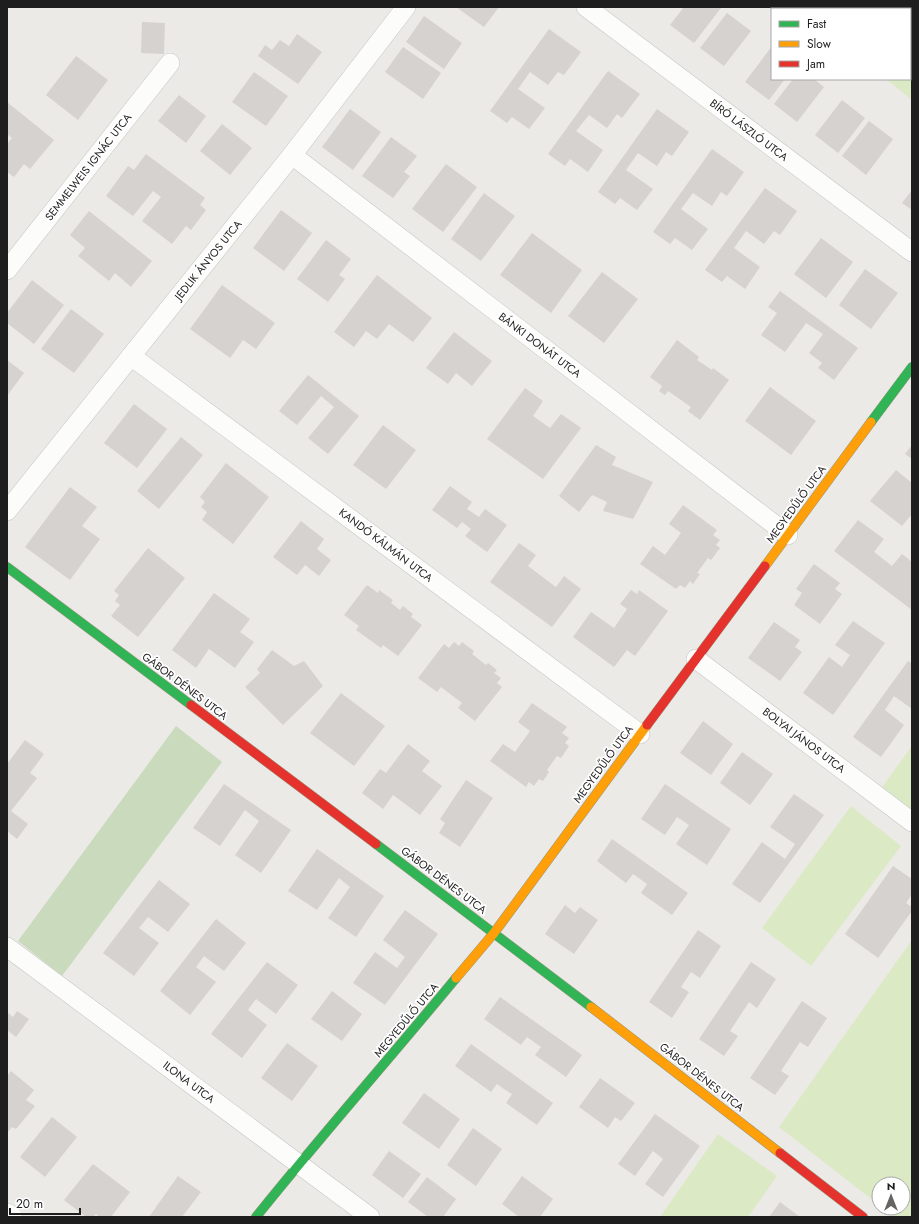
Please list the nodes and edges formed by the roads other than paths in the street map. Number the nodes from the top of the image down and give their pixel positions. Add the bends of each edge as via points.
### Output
1 (406, 7) edge
2 (586, 7) edge
3 (170, 63) dead end
4 (292, 155) junction
5 (912, 252) edge
6 (7, 270) edge
7 (131, 356) junction
8 (912, 367) edge
9 (7, 511) edge
10 (788, 535) junction
11 (7, 567) edge
12 (696, 659) junction
13 (640, 734) junction
14 (912, 822) edge
15 (494, 933) junction
16 (7, 947) edge
17 (299, 1164) junction
18 (7, 1213) edge
19 (13, 1217) edge
20 (256, 1217) edge
21 (370, 1217) edge
22 (864, 1217) edge

1 - 4 street, JEDLIK ÁNYOS UTCA
2 - 5 street, BÍRÓ LÁSZLÓ UTCA
3 - 6 street, SEMMELWEIS IGNÁC UTCA
4 - 7 street, JEDLIK ÁNYOS UTCA
4 - 10 street, BÁNKI DONÁT UTCA
7 - 9 street, JEDLIK ÁNYOS UTCA
7 - 13 street, KANDÓ KÁLMÁN UTCA
8 - 10 street, MEGYEDŰLŐ UTCA
10 - 12 street, MEGYEDŰLŐ UTCA
11 - 15 street, GÁBOR DÉNES UTCA
12 - 13 street, MEGYEDŰLŐ UTCA
12 - 14 street, BOLYAI JÁNOS UTCA
13 - 15 street, MEGYEDŰLŐ UTCA
15 - 17 street, MEGYEDŰLŐ UTCA
15 - 22 street, GÁBOR DÉNES UTCA
16 - 17 street, ILONA UTCA
17 - 20 street, MEGYEDŰLŐ UTCA
17 - 21 street, ILONA UTCA
18 - 19 street

